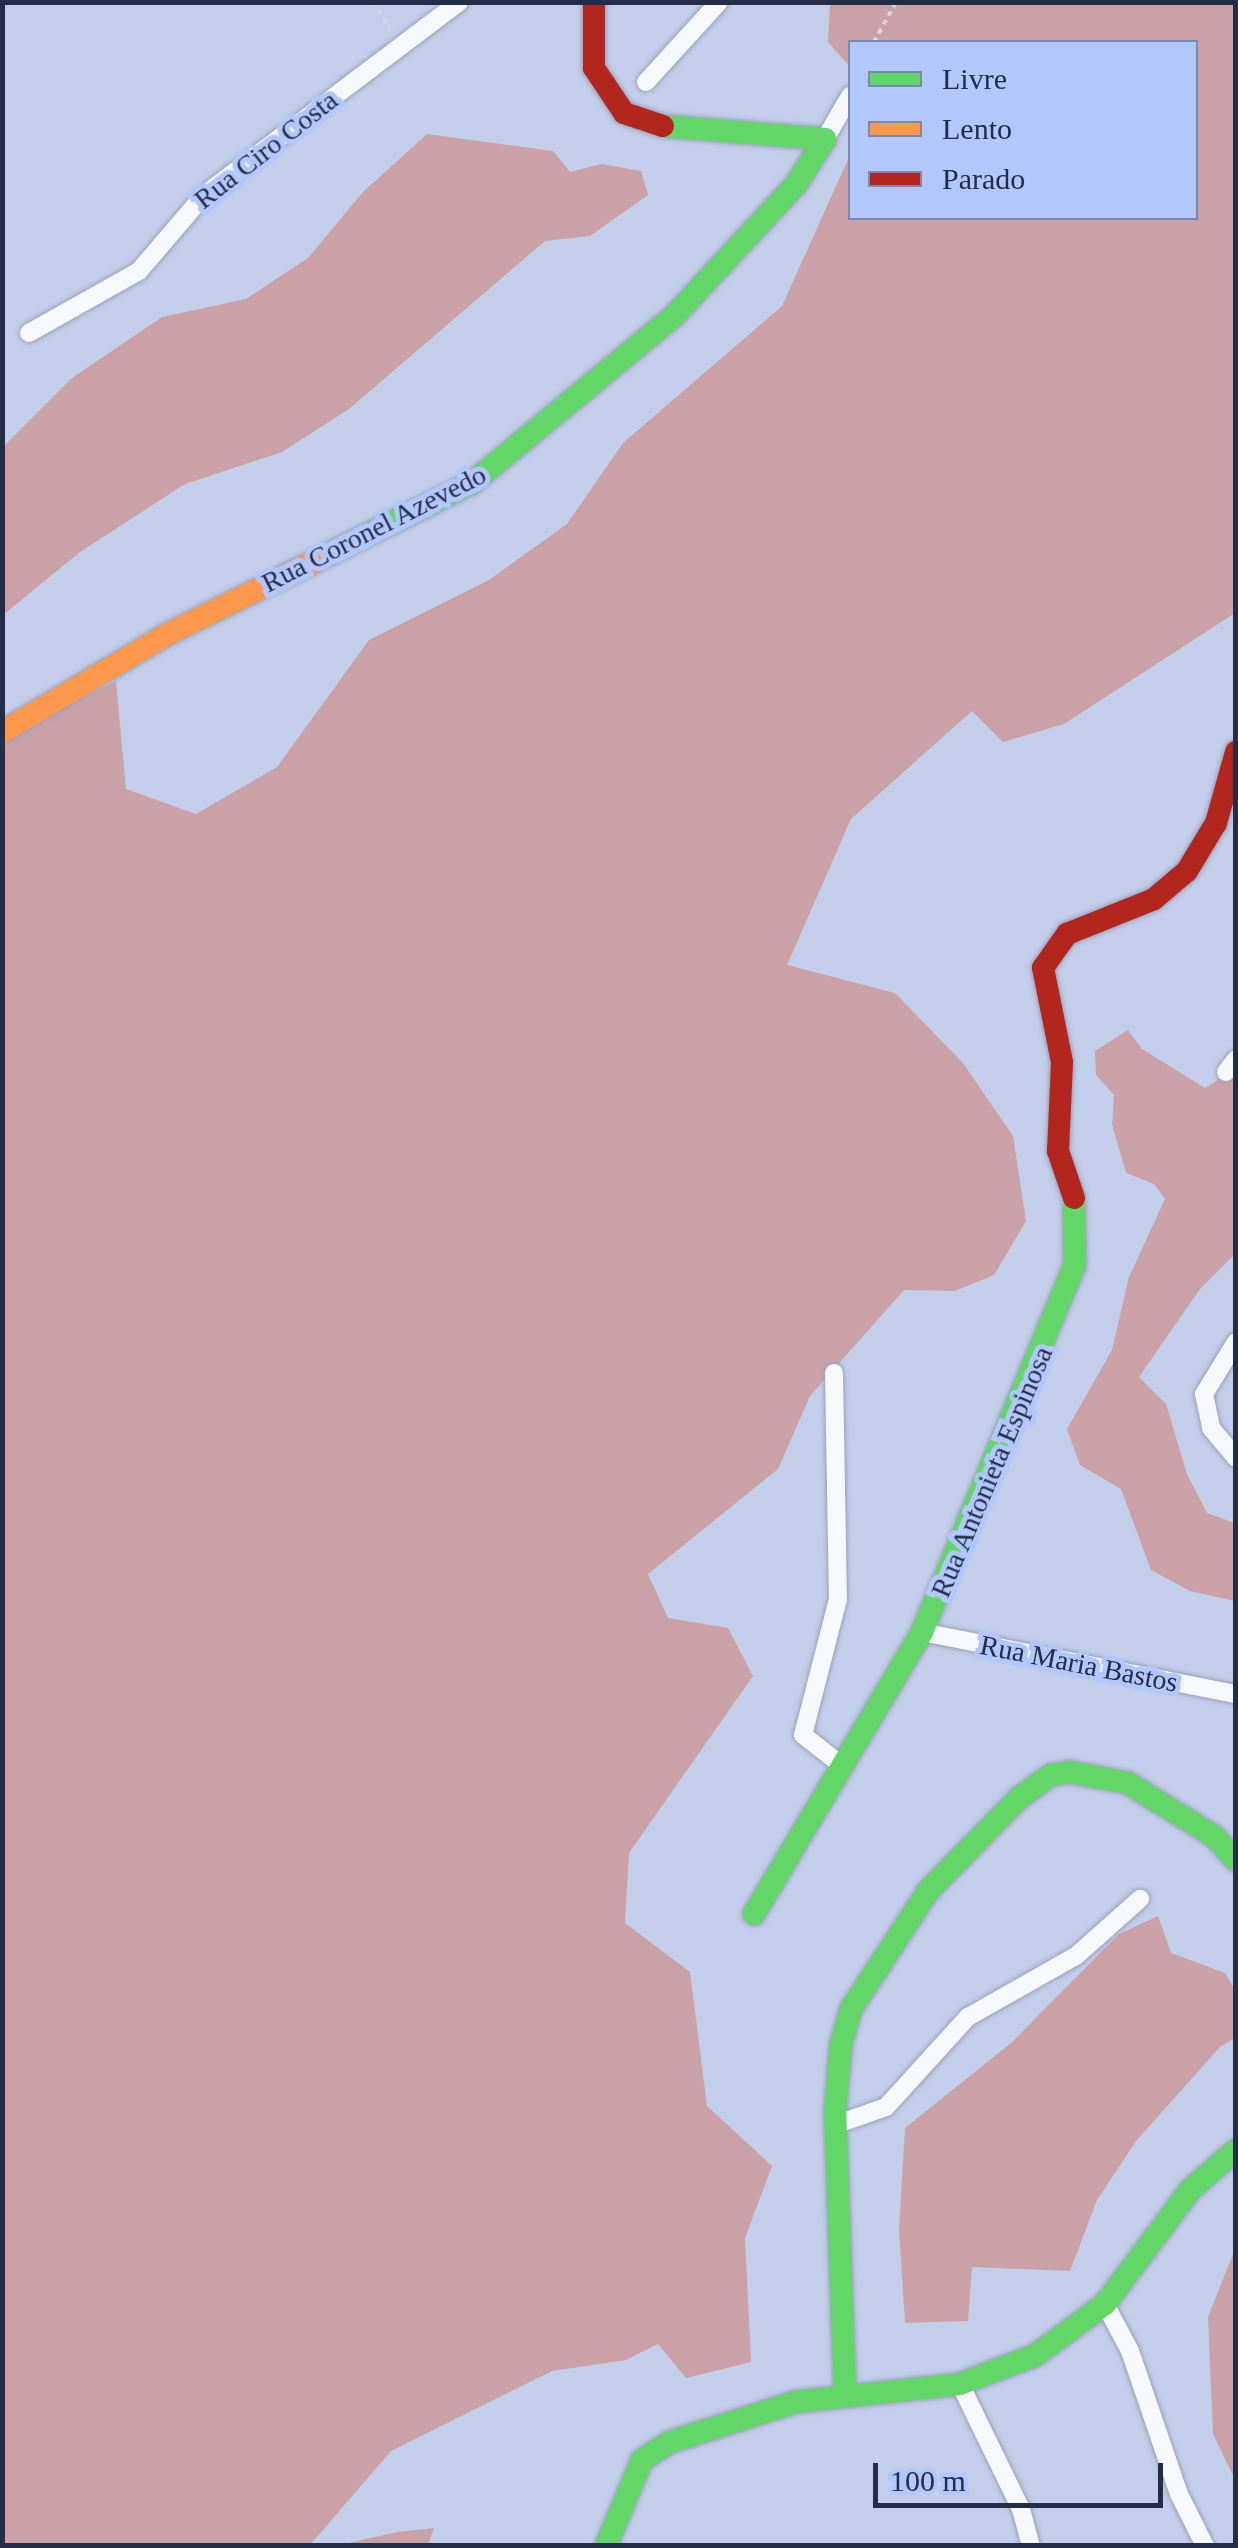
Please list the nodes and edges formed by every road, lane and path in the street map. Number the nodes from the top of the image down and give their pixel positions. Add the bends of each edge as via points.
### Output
1 (373, 2) edge
2 (459, 2) edge
3 (594, 2) edge
4 (719, 2) edge
5 (896, 2) edge
6 (875, 40) edge
7 (400, 46) junction
8 (646, 82) dead end
9 (848, 99) edge
10 (825, 139) junction
11 (29, 333) dead end
12 (2, 732) edge
13 (1236, 752) edge
14 (1236, 1342) edge
15 (834, 1373) dead end
16 (1236, 1458) edge
17 (922, 1632) junction
18 (1236, 1694) edge
19 (840, 1764) junction
20 (1236, 1860) edge
21 (1140, 1899) dead end
22 (754, 1914) dead end
23 (835, 2124) junction
24 (1236, 2150) edge
25 (1104, 2304) junction
26 (960, 2384) junction
27 (845, 2394) junction
28 (606, 2546) edge
29 (1031, 2546) edge
30 (1205, 2546) edge

1 - 7 path
2 - 7 street, Rua Ciro Costa
3 - 10 street via 594,68 624,113 660,126
4 - 8 street
5 - 6 path
7 - 11 street, Rua Ciro Costa via 204,195 139,272
9 - 10 street, Rua Coronel Azevedo
10 - 12 street, Rua Coronel Azevedo via 797,183 674,316 503,461 438,501 166,635
13 - 17 street, Rua Antonieta Espinosa via 1206,846 1187,871 1154,899 1066,934 1043,968 1062,1062 1058,1150 1080,1213 1075,1266
14 - 16 street via 1204,1394 1211,1428
15 - 19 street via 838,1599 802,1735
17 - 18 street, Rua Maria Bastos
17 - 19 street, Rua Antonieta Espinosa
19 - 22 street, Rua Antonieta Espinosa
20 - 23 street via 1215,1837 1128,1783 1096,1772 1051,1775 929,1890 851,2008 840,2044
21 - 23 street via 1076,1956 968,2017 886,2107
23 - 27 street
24 - 25 street via 1191,2189
25 - 26 street via 1036,2355
25 - 30 street via 1130,2352 1179,2494
26 - 27 street via 905,2395
26 - 29 street via 1021,2509
27 - 28 street via 724,2422 642,2460

